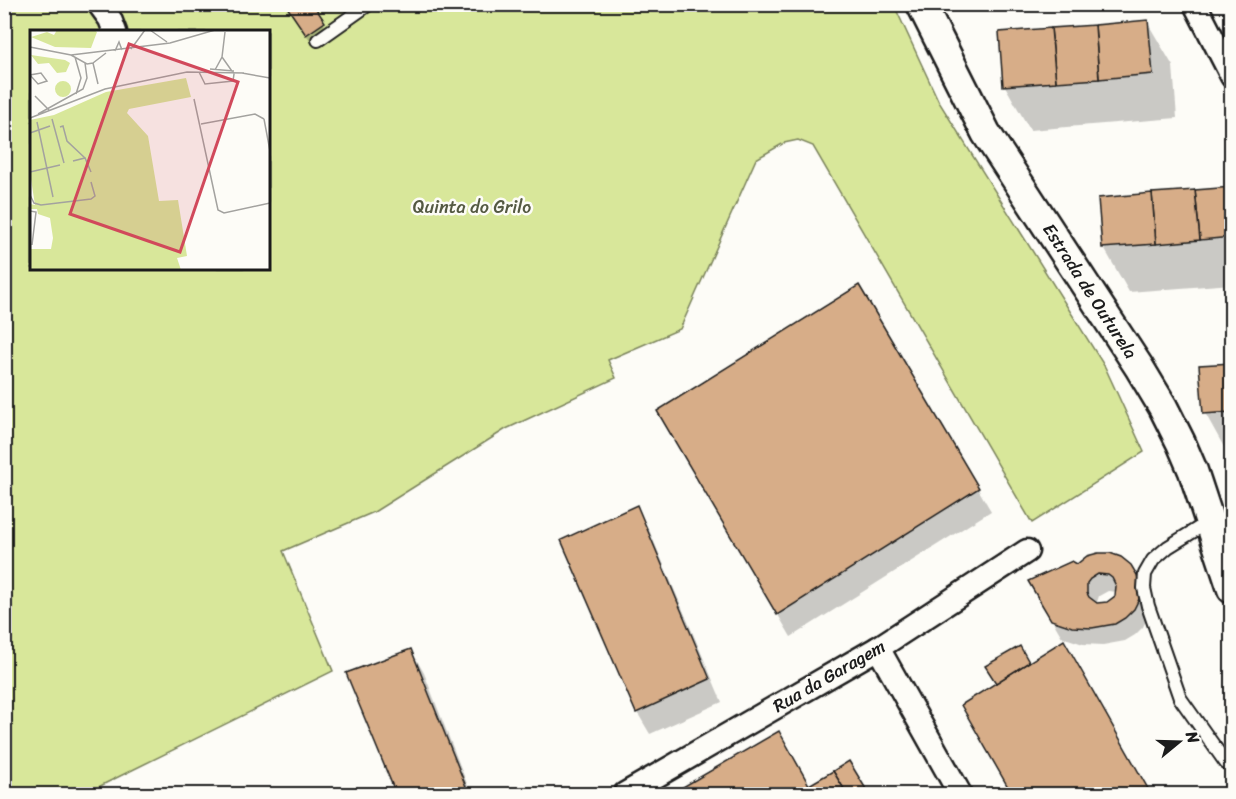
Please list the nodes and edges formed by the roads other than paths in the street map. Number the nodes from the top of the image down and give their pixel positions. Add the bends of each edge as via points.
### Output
1 (99, 4) edge
2 (369, 4) edge
3 (921, 4) edge
4 (942, 4) edge
5 (1195, 4) edge
6 (1205, 26) junction
7 (114, 30) edge
8 (1232, 39) edge
9 (318, 40) dead end
10 (1232, 76) edge
11 (1221, 523) edge
12 (1028, 551) dead end
13 (1232, 589) edge
14 (878, 648) junction
15 (1232, 766) edge
16 (625, 795) edge
17 (960, 795) edge

1 - 7 street
2 - 9 lane
3 - 11 street, Estrada de Outurela via 986,133 1133,357 1163,407
4 - 11 street, Estrada de Outurela via 1000,119 1180,399 1211,464
5 - 6 street
6 - 8 street
6 - 10 street
11 - 13 street, Estrada de Outurela
11 - 15 lane via 1168,547 1145,574 1144,588 1180,698
12 - 14 street, Rua da Garagem
14 - 16 street, Rua da Garagem
14 - 17 street

